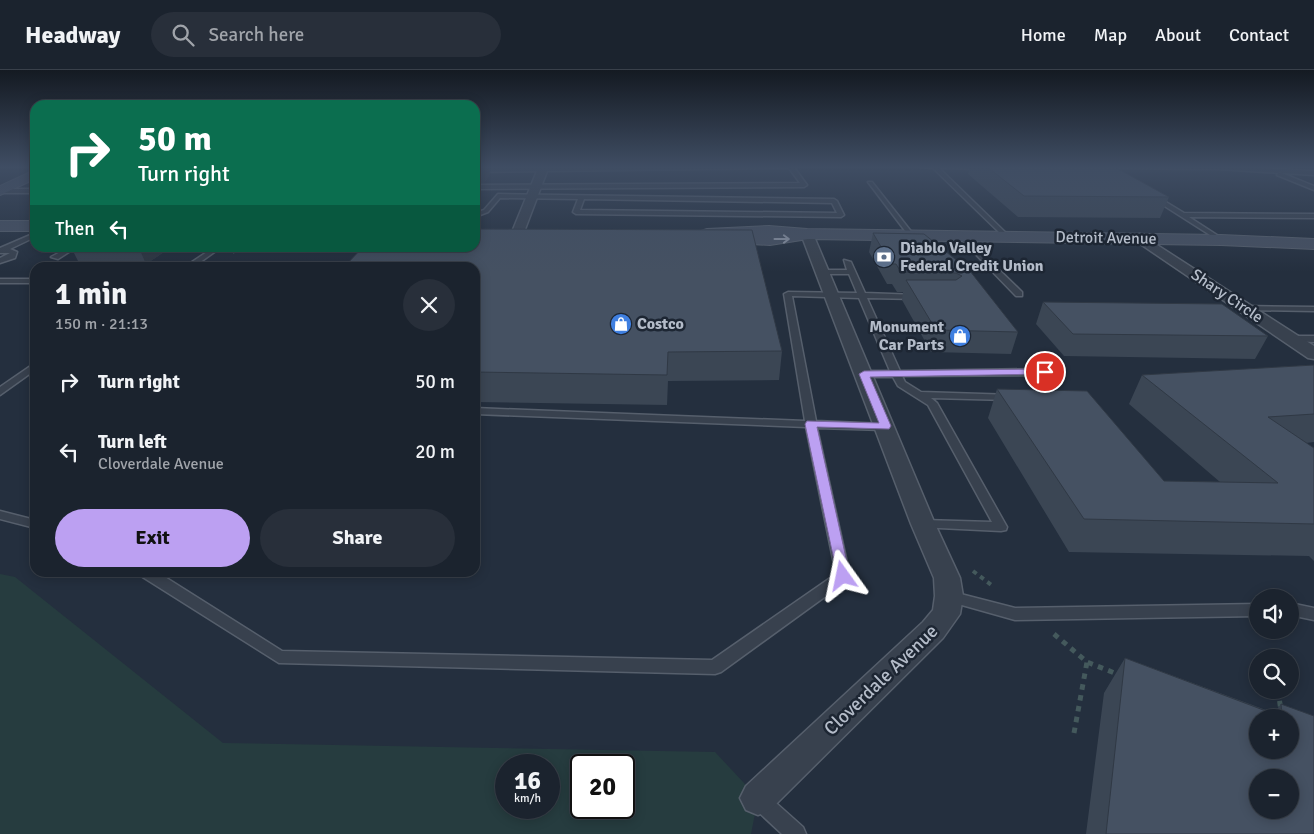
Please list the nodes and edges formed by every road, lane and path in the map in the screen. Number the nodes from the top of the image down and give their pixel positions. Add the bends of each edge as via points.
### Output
1 (493, 202) edge
2 (530, 202) edge
3 (580, 202) edge
4 (834, 202) edge
5 (885, 202) edge
6 (971, 202) edge
7 (1162, 202) edge
8 (480, 213) edge
9 (1184, 215) junction
10 (1314, 216) edge
11 (0, 226) edge
12 (30, 226) edge
13 (501, 232) edge
14 (518, 232) junction
15 (538, 232) edge
16 (695, 234) edge
17 (807, 234) junction
18 (911, 235) junction
19 (960, 235) junction
20 (1006, 236) junction
21 (30, 238) edge
22 (1140, 238) junction
23 (1221, 240) junction
24 (1314, 244) edge
25 (1, 248) edge
26 (64, 252) edge
27 (211, 252) edge
28 (55, 257) dead end
29 (0, 261) edge
30 (195, 262) edge
31 (822, 272) junction
32 (0, 281) edge
33 (30, 281) edge
34 (1019, 294) dead end
35 (832, 295) junction
36 (862, 296) junction
37 (931, 297) edge
38 (1245, 308) junction
39 (1314, 309) edge
40 (1314, 338) edge
41 (1291, 339) junction
42 (1314, 354) edge
43 (30, 370) edge
44 (1045, 372) dead end
45 (864, 374) junction
46 (896, 374) junction
47 (0, 392) edge
48 (919, 395) junction
49 (1016, 397) edge
50 (480, 412) edge
51 (811, 424) junction
52 (885, 426) junction
53 (0, 515) edge
54 (30, 523) edge
55 (923, 524) junction
56 (965, 564) dead end
57 (154, 577) edge
58 (949, 596) junction
59 (1249, 610) edge
60 (1299, 611) edge
61 (1028, 614) junction
62 (1314, 614) edge
63 (1087, 662) junction
64 (1123, 676) edge
65 (1074, 734) dead end
66 (758, 798) joint
67 (796, 834) edge

1 - 8 lane
2 - 14 street
3 - 4 lane via 576,212 840,215
5 - 18 lane
6 - 20 lane
7 - 9 lane
9 - 10 lane
9 - 23 lane
11 - 12 street
13 - 14 street
14 - 15 street
16 - 17 street, Detroit Avenue via 734,234 746,239 794,238
17 - 18 street, Detroit Avenue
17 - 31 street, Cloverdale Avenue
18 - 19 street, Detroit Avenue
19 - 20 street, Detroit Avenue
19 - 34 lane
20 - 22 street, Detroit Avenue
21 - 25 lane
22 - 23 street, Detroit Avenue
22 - 38 street, Shary Circle
23 - 24 street, Detroit Avenue
25 - 29 lane via 14,252
26 - 28 lane
27 - 30 lane
31 - 35 street, Cloverdale Avenue
31 - 36 lane via 849,267
32 - 33 lane
35 - 36 lane
35 - 45 street, Cloverdale Avenue
35 - 51 lane via 788,294
36 - 37 lane
36 - 46 lane
38 - 39 lane
38 - 41 street, Shary Circle
40 - 41 lane
41 - 42 street, Shary Circle
43 - 47 lane
44 - 46 lane
45 - 46 lane
45 - 52 street, Cloverdale Avenue
46 - 48 lane via 901,384
48 - 49 lane
48 - 55 lane via 932,403 1001,527
50 - 51 lane
51 - 52 lane
51 - 57 lane via 843,576 715,667 279,657
52 - 55 street, Cloverdale Avenue
53 - 54 lane
55 - 58 street, Cloverdale Avenue via 947,578
56 - 61 path
58 - 61 lane via 1015,614
58 - 66 street, Cloverdale Avenue via 946,614 933,630
59 - 61 lane
60 - 62 lane
61 - 63 path
63 - 64 path
63 - 65 path
66 - 67 lane

